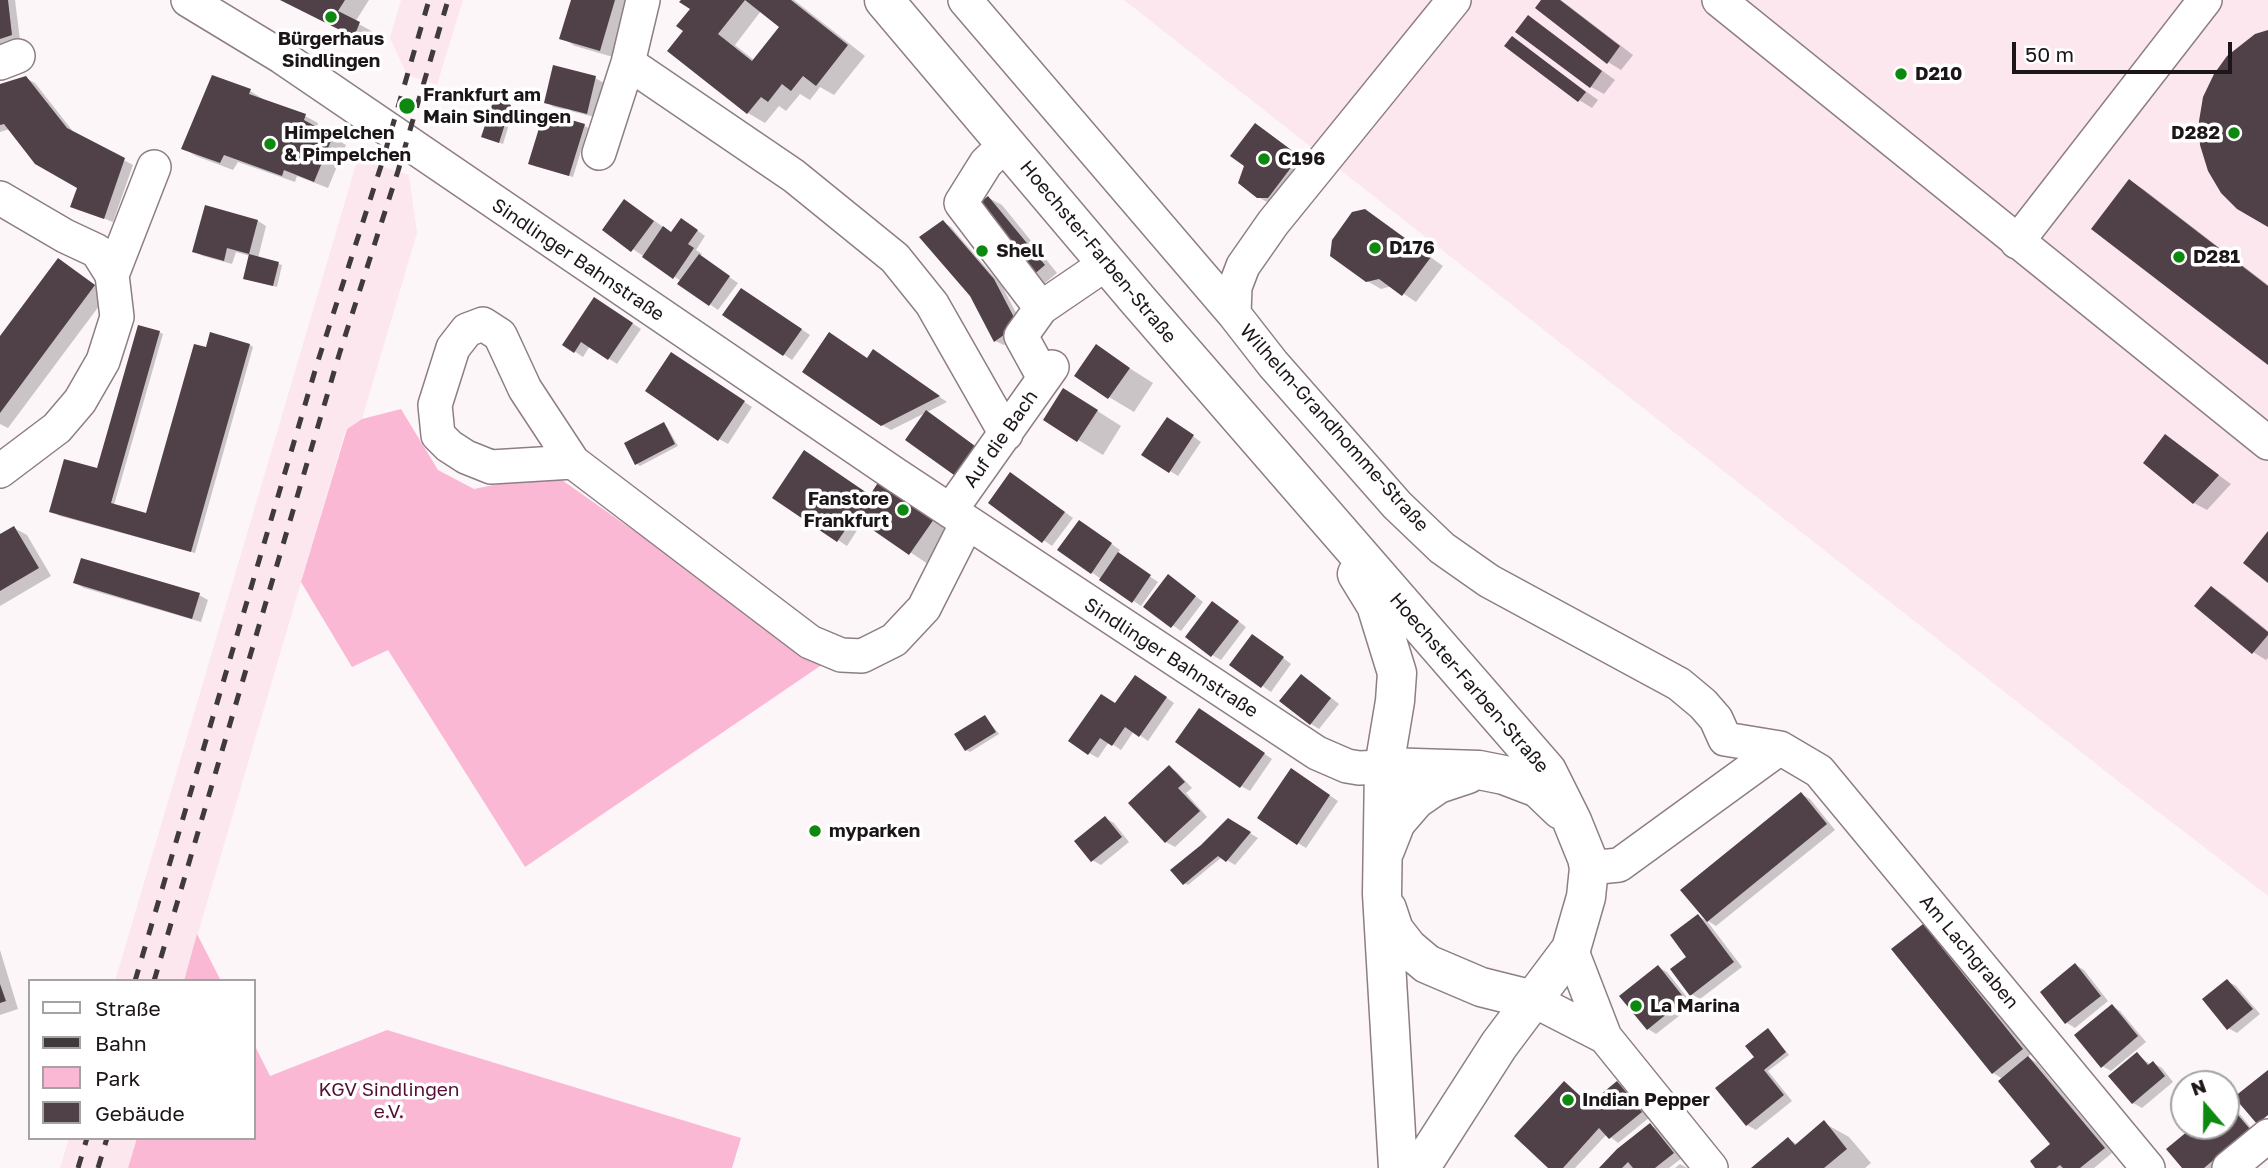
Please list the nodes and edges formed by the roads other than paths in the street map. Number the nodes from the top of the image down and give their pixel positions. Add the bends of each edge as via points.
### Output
1 (188, 0) edge
2 (643, 0) edge
3 (884, 0) edge
4 (965, 0) edge
5 (1454, 0) edge
6 (1719, 0) edge
7 (2205, 0) edge
8 (628, 63) junction
9 (1006, 144) junction
10 (599, 153) dead end
11 (154, 167) dead end
12 (0, 198) edge
13 (2017, 242) junction
14 (1107, 263) junction
15 (112, 275) junction
16 (1041, 308) junction
17 (1234, 314) junction
18 (1006, 434) junction
19 (2268, 443) edge
20 (573, 461) junction
21 (0, 471) edge
22 (1314, 503) junction
23 (959, 517) junction
24 (1725, 739) junction
25 (1780, 748) junction
26 (1384, 767) junction
27 (1479, 770) junction
28 (1682, 820) junction
29 (1572, 821) junction
30 (1589, 868) junction
31 (1382, 876) junction
32 (1573, 940) junction
33 (1467, 979) junction
34 (1533, 1000) junction
35 (1605, 1037) junction
36 (2268, 1136) edge
37 (1398, 1168) edge
38 (1420, 1168) edge
39 (1711, 1168) edge
40 (2148, 1168) edge
41 (2229, 1168) edge

1 - 23 street, Sindlinger Bahnstraße via 282,57
2 - 8 street
3 - 9 main road, Hoechster-Farben-Straße
4 - 17 street, Wilhelm-Grandhomme-Straße
5 - 17 street via 1273,223 1243,266 1235,287
6 - 13 street
7 - 13 street
8 - 10 street
8 - 18 street via 794,176 895,258 932,304
9 - 14 main road, Hoechster-Farben-Straße
9 - 16 street via 986,163 961,203
11 - 15 street
12 - 15 street via 97,251
13 - 19 street
14 - 16 street
14 - 22 main road, Hoechster-Farben-Straße
15 - 21 street via 117,317 103,361 80,401 57,428
16 - 18 street, Auf die Bach via 1021,336 1048,373
17 - 24 street, Wilhelm-Grandhomme-Straße via 1388,495 1442,548 1489,580 1679,684 1716,719
18 - 23 street, Auf die Bach
20 - 20 street via 525,389 500,335 483,324 467,330 453,348 435,405 438,435 466,457 491,467
20 - 23 street via 810,642 841,655 862,656 894,640 924,608
22 - 26 main road, Hoechster-Farben-Straße via 1376,605 1393,654 1395,701
22 - 29 main road, Hoechster-Farben-Straße via 1547,772
23 - 26 street, Sindlinger Bahnstraße via 1317,753 1347,766
24 - 25 street
24 - 28 street via 1718,780
25 - 28 street
25 - 40 street, Am Lachgraben via 1819,771
26 - 27 main road
26 - 31 main road, Hoechster-Farben-Straße
27 - 29 main road via 1538,788
27 - 31 main road via 1438,784 1415,800 1396,822
28 - 30 street via 1619,865
29 - 30 main road, Hoechster-Farben-Straße
30 - 32 main road, Hoechster-Farben-Straße
31 - 33 main road via 1394,930 1408,948 1427,964
31 - 37 main road, Hoechster-Farben-Straße
32 - 33 main road via 1521,975
32 - 34 main road, Hoechster-Farben-Straße
32 - 35 street
33 - 34 main road
34 - 35 street
34 - 38 main road, Hoechster-Farben-Straße
35 - 39 street
36 - 41 street

